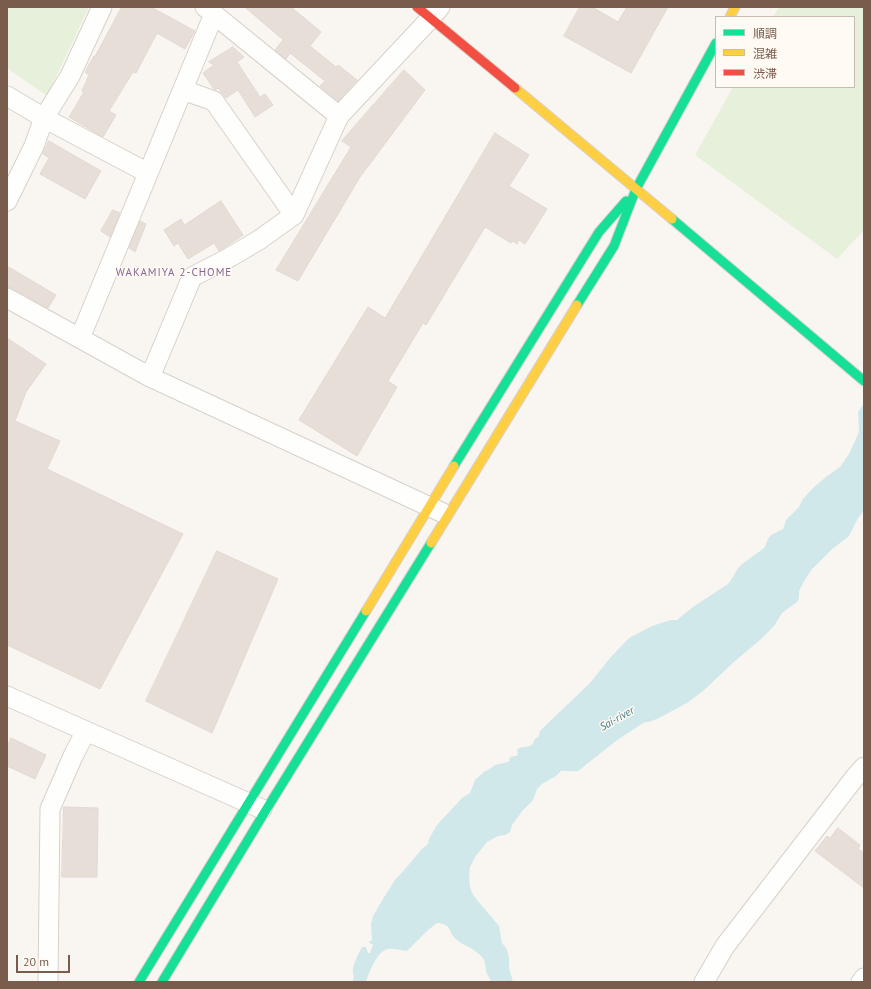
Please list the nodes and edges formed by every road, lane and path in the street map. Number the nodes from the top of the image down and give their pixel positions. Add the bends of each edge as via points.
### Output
1 (102, 7) edge
2 (735, 7) edge
3 (210, 11) edge
4 (429, 11) edge
5 (730, 16) edge
6 (715, 45) edge
7 (183, 90) junction
8 (7, 96) edge
9 (339, 116) junction
10 (44, 118) junction
11 (148, 173) junction
12 (636, 189) junction
13 (7, 201) edge
14 (294, 215) junction
15 (7, 298) edge
16 (80, 338) junction
17 (150, 377) junction
18 (864, 381) edge
19 (429, 507) junction
20 (447, 515) junction
21 (7, 696) edge
22 (86, 730) junction
23 (864, 767) edge
24 (257, 806) junction
25 (864, 978) edge
26 (48, 982) edge
27 (139, 982) edge
28 (162, 982) edge
29 (704, 982) edge
30 (861, 982) edge

1 - 10 street via 70,76
2 - 5 street
3 - 7 street
3 - 9 street
4 - 9 street
4 - 12 street
6 - 12 street
7 - 11 street
7 - 14 street via 214,101
8 - 10 street
9 - 14 street
10 - 11 street
10 - 13 street via 34,146
11 - 16 street
12 - 18 street
12 - 19 street via 599,232
12 - 20 street via 614,246
14 - 17 street via 259,240 192,277
15 - 16 street
16 - 17 street
17 - 19 street
19 - 20 street
19 - 24 street
20 - 24 street
21 - 22 street
22 - 24 street
22 - 26 street via 50,809
23 - 29 street via 725,946
24 - 27 street
24 - 28 street
25 - 30 street

